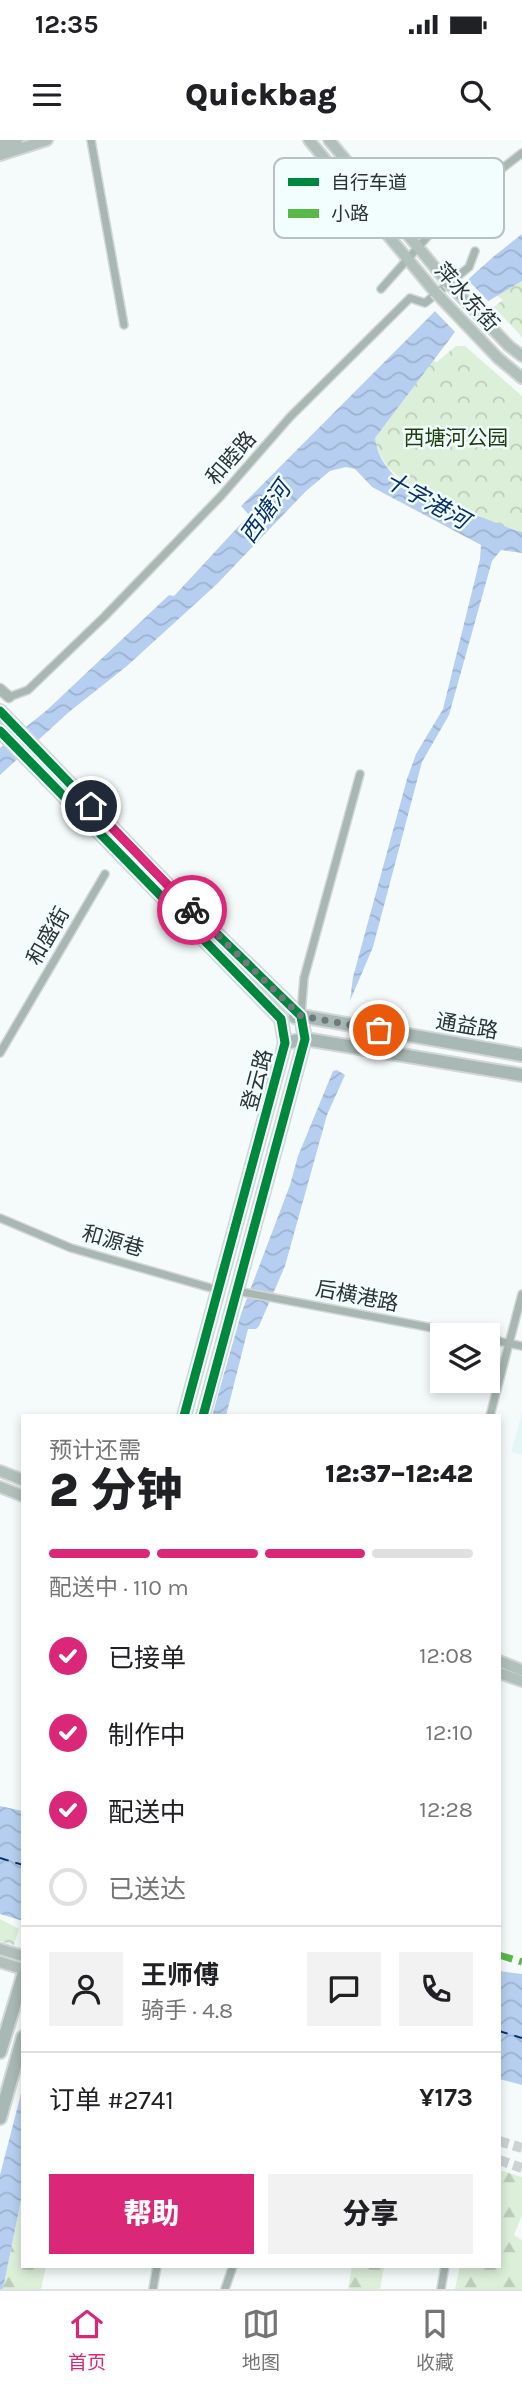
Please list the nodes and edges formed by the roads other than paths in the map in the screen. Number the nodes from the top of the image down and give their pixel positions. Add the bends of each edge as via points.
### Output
1 (17, 140) edge
2 (47, 140) edge
3 (91, 140) edge
4 (309, 140) edge
5 (329, 140) edge
6 (0, 145) edge
7 (522, 153) edge
8 (0, 155) edge
9 (324, 158) edge
10 (344, 158) edge
11 (504, 167) edge
12 (391, 238) edge
13 (410, 238) edge
14 (427, 238) edge
15 (418, 248) junction
16 (475, 251) dead end
17 (408, 259) junction
18 (381, 289) dead end
19 (124, 325) dead end
20 (522, 356) edge
21 (522, 378) edge
22 (0, 689) edge
23 (4, 697) edge
24 (0, 711) edge
25 (0, 731) edge
26 (360, 774) dead end
27 (105, 874) dead end
28 (301, 1016) junction
29 (281, 1019) junction
30 (305, 1039) junction
31 (285, 1042) junction
32 (0, 1053) edge
33 (522, 1055) edge
34 (522, 1075) edge
35 (0, 1218) edge
36 (218, 1290) junction
37 (237, 1291) junction
38 (522, 1294) edge
39 (430, 1327) edge
40 (500, 1341) edge
41 (510, 1343) junction
42 (522, 1346) edge
43 (185, 1414) edge
44 (204, 1414) edge
45 (491, 1414) edge
46 (0, 1471) edge
47 (21, 1479) edge
48 (0, 1487) edge
49 (21, 1495) edge
50 (501, 1662) edge
51 (522, 1670) edge
52 (501, 1674) edge
53 (522, 1681) edge
54 (0, 1949) edge
55 (21, 1955) edge
56 (0, 1962) edge
57 (21, 1968) edge
58 (21, 1983) edge
59 (21, 2044) edge
60 (0, 2052) edge
61 (0, 2118) edge
62 (157, 2268) edge
63 (232, 2268) edge
64 (445, 2268) edge
65 (153, 2289) edge
66 (225, 2289) edge
67 (441, 2289) edge

1 - 6 main road
2 - 8 main road
3 - 19 street
4 - 9 main road, 萍水东街
5 - 10 main road, 萍水东街
7 - 11 street
12 - 17 main road, 萍水东街
13 - 15 main road, 萍水东街
14 - 15 street
15 - 17 street
15 - 20 main road, 萍水东街, bridge
16 - 23 street, 和睦路 via 469,267 425,303 410,298 28,690
17 - 18 street
17 - 21 main road, 萍水东街, bridge
22 - 23 street
24 - 28 main road
25 - 29 main road
26 - 28 street via 304,978
27 - 32 street, 和盛街
28 - 29 main road, 通益路
28 - 30 main road, 登云路
28 - 33 main road, 通益路
29 - 31 main road, 登云路
30 - 31 main road, 通益路
30 - 34 main road, 通益路
30 - 37 main road, 登云路
31 - 36 main road, 登云路
35 - 36 street, 和源巷 via 71,1248
36 - 43 main road, 登云路
37 - 39 street, 后横港路
37 - 44 main road, 登云路
38 - 41 street
40 - 41 street
41 - 42 street
41 - 45 street
46 - 47 main road
48 - 49 main road
50 - 51 main road
52 - 53 main road
54 - 55 main road
56 - 57 main road
58 - 60 main road
59 - 61 main road
62 - 65 street
63 - 66 street
64 - 67 street

